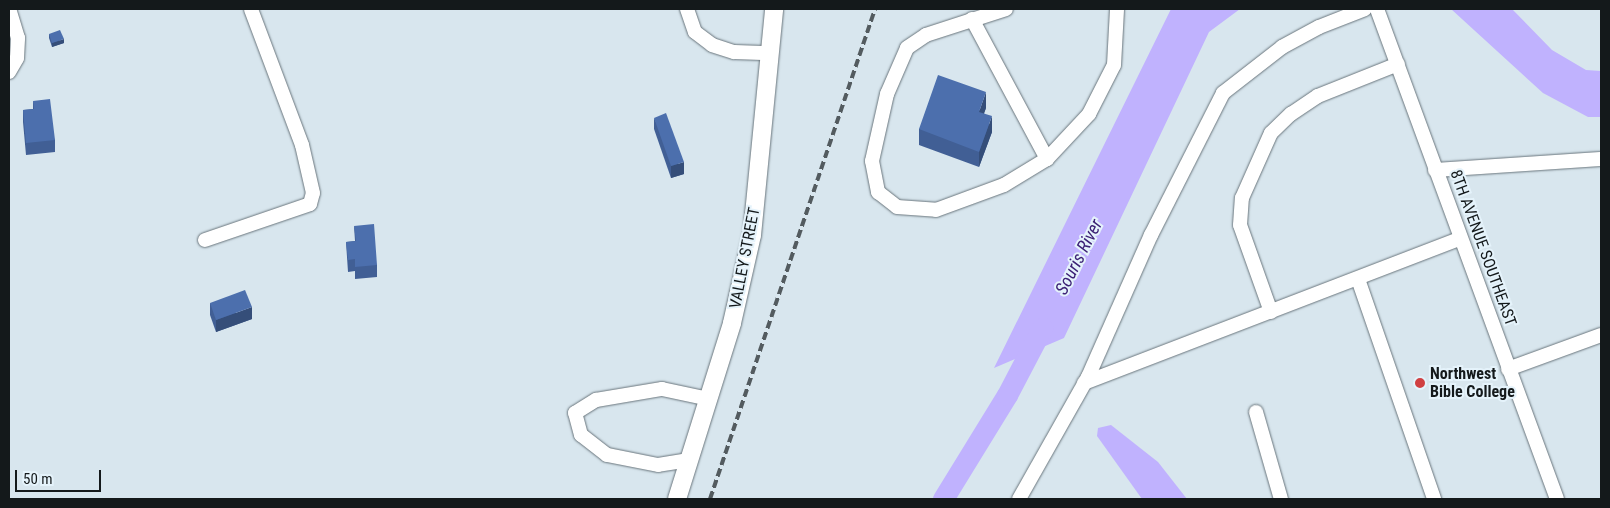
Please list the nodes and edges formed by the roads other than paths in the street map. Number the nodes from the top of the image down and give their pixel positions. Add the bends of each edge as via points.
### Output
1 (9, 9) edge
2 (251, 9) edge
3 (687, 9) edge
4 (774, 9) edge
5 (1006, 9) edge
6 (1117, 9) edge
7 (1365, 9) edge
8 (1377, 9) edge
9 (972, 19) junction
10 (770, 53) junction
11 (1398, 64) junction
12 (9, 72) edge
13 (1047, 159) junction
14 (1601, 159) edge
15 (1436, 170) junction
16 (1460, 239) junction
17 (205, 240) dead end
18 (1358, 279) junction
19 (1271, 312) junction
20 (1601, 336) edge
21 (1508, 369) junction
22 (1084, 383) junction
23 (709, 399) junction
24 (1256, 412) dead end
25 (689, 460) junction
26 (677, 499) edge
27 (1018, 499) edge
28 (1281, 499) edge
29 (1434, 499) edge
30 (1557, 499) edge

1 - 12 street via 18,38 17,58
2 - 17 street via 302,145 313,193 310,204
3 - 10 street via 694,32 712,45 734,52
4 - 10 main road, VALLEY STREET
5 - 9 street
6 - 13 street via 1114,65 1089,114
7 - 22 street via 1319,27 1282,47 1223,92 1151,235
8 - 11 street, 8TH AVENUE SOUTHEAST
9 - 13 street
9 - 13 street via 926,35 908,48 887,94 872,162 878,192 897,206 936,210 1004,185
10 - 23 main road, VALLEY STREET via 752,235 732,324
11 - 15 street, 8TH AVENUE SOUTHEAST
11 - 19 street via 1318,96 1291,114 1271,134 1242,198 1240,226
14 - 15 street
15 - 16 street, 8TH AVENUE SOUTHEAST
16 - 18 street
16 - 21 street, 8TH AVENUE SOUTHEAST
18 - 19 street
18 - 29 street
19 - 22 street
20 - 21 street
21 - 30 street, 8TH AVENUE SOUTHEAST
22 - 27 street
23 - 25 main road, VALLEY STREET
23 - 25 street via 662,389 596,400 575,413 581,435 607,455 658,465
24 - 28 street
25 - 26 main road, VALLEY STREET

